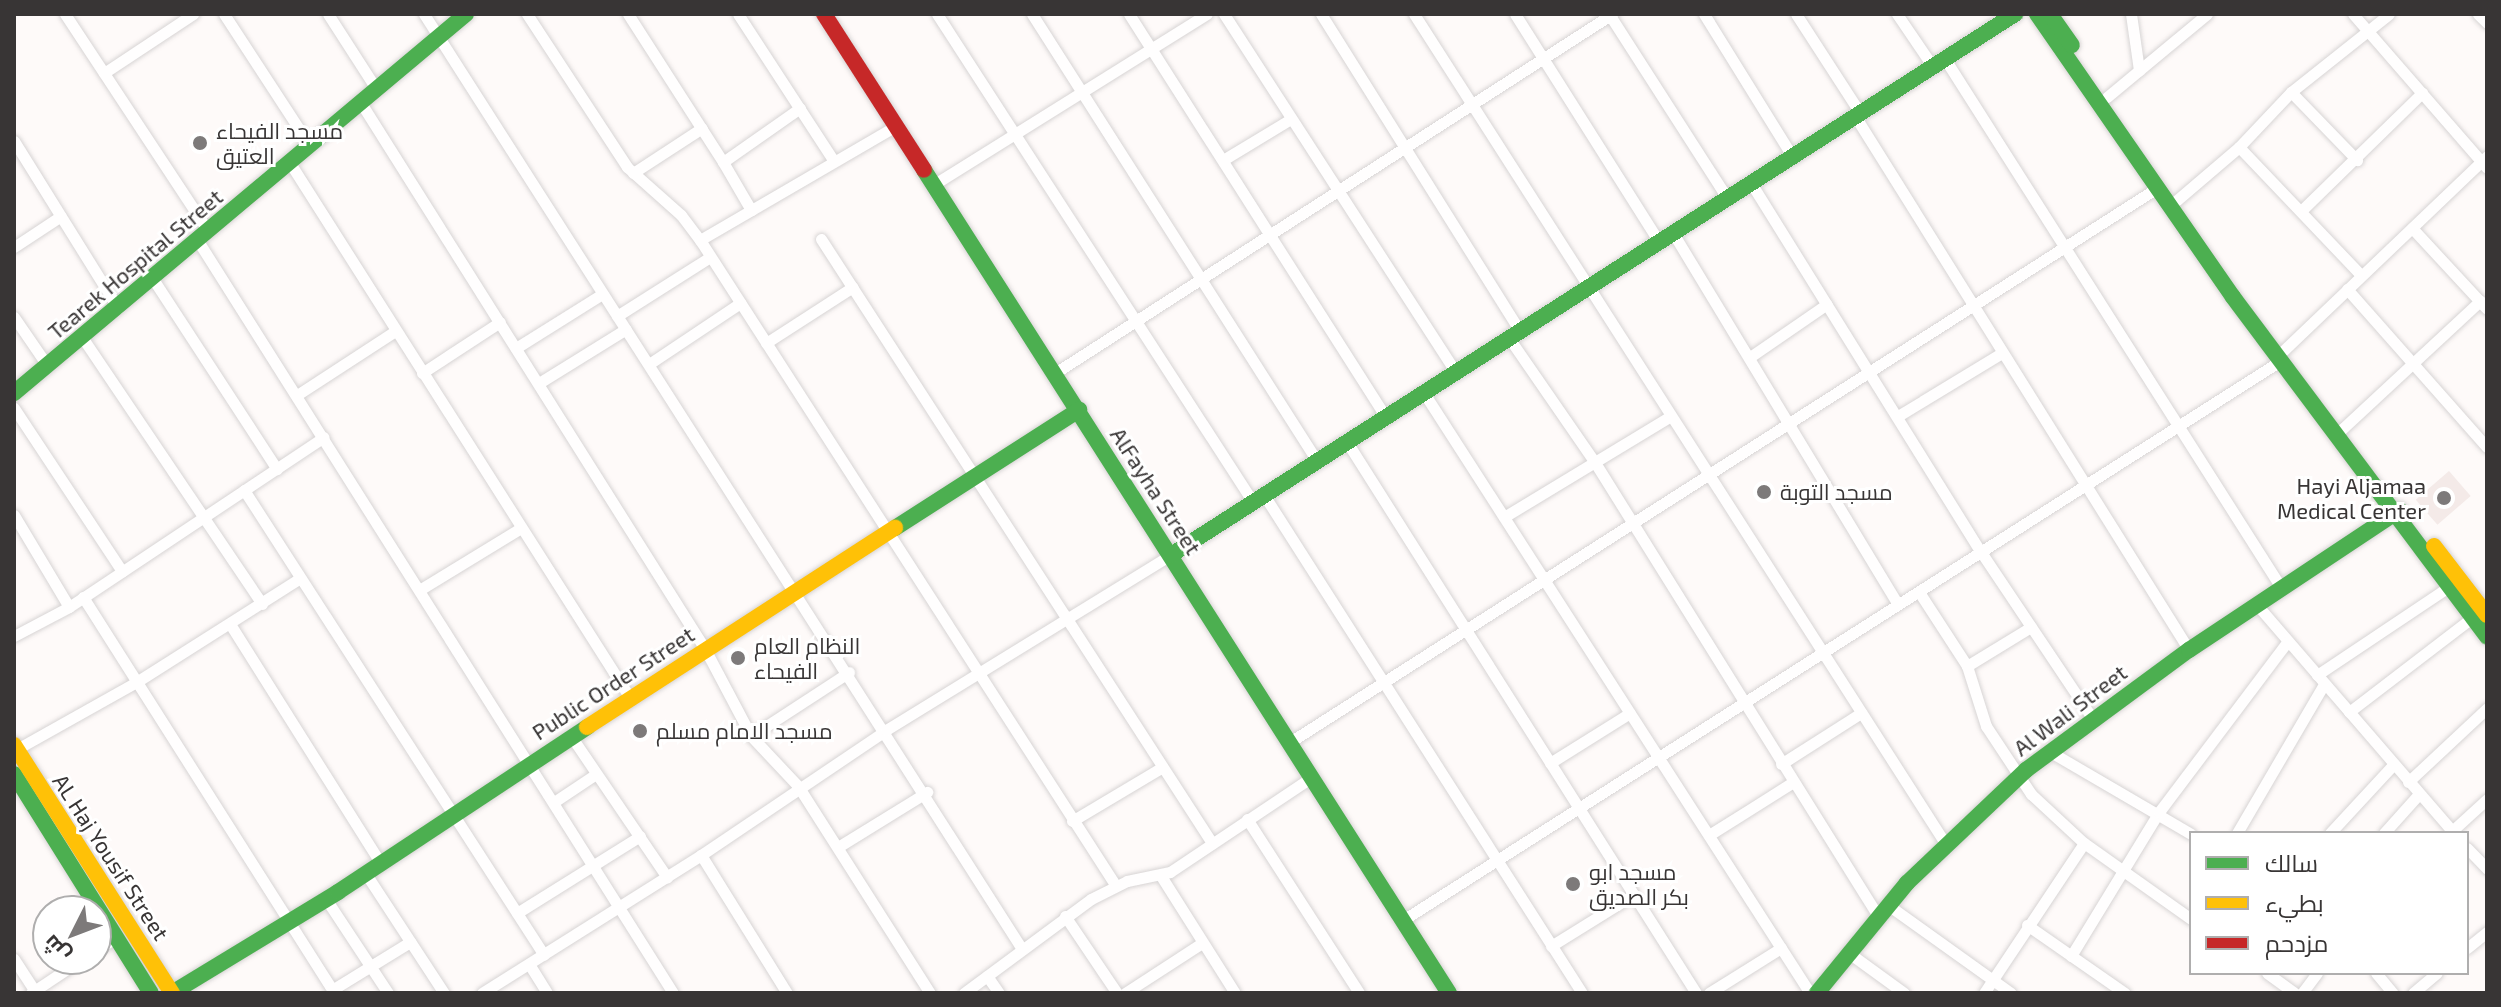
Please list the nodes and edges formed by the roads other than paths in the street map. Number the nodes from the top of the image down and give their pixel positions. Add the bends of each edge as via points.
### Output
1 (65, 14) edge
2 (193, 14) edge
3 (224, 14) edge
4 (328, 14) edge
5 (424, 14) edge
6 (466, 14) edge
7 (527, 14) edge
8 (628, 14) edge
9 (738, 14) edge
10 (824, 14) edge
11 (937, 14) edge
12 (1032, 14) edge
13 (1129, 14) edge
14 (1207, 14) edge
15 (1224, 14) edge
16 (1321, 14) edge
17 (1414, 14) edge
18 (1515, 14) edge
19 (1704, 14) edge
20 (1796, 14) edge
21 (1897, 14) edge
22 (2015, 14) edge
23 (2037, 14) edge
24 (2050, 14) edge
25 (2131, 14) edge
26 (2207, 14) edge
27 (2353, 14) edge
28 (2389, 14) edge
29 (2478, 14) edge
30 (1610, 15) edge
31 (2487, 23) edge
32 (2367, 30) junction
33 (439, 37) junction
34 (1150, 48) junction
35 (1543, 59) junction
36 (1939, 63) junction
37 (2139, 70) junction
38 (104, 73) junction
39 (377, 90) junction
40 (1082, 90) junction
41 (2291, 92) junction
42 (2422, 93) junction
43 (2107, 97) junction
44 (361, 103) junction
45 (1471, 105) junction
46 (800, 108) junction
47 (1858, 115) junction
48 (1289, 120) junction
49 (896, 126) junction
50 (702, 128) junction
51 (1014, 133) junction
52 (14, 141) edge
53 (310, 146) junction
54 (1407, 146) junction
55 (2239, 147) junction
56 (1792, 156) junction
57 (1223, 160) junction
58 (2357, 160) junction
59 (834, 161) junction
60 (2485, 161) edge
61 (723, 162) junction
62 (290, 163) junction
63 (633, 173) junction
64 (1751, 183) junction
65 (933, 185) junction
66 (2157, 188) junction
67 (1336, 191) junction
68 (1727, 198) junction
69 (2177, 200) junction
70 (751, 210) junction
71 (2302, 210) junction
72 (61, 216) junction
73 (2412, 228) junction
74 (1271, 234) junction
75 (204, 236) junction
76 (1666, 238) junction
77 (821, 239) dead end
78 (700, 240) junction
79 (14, 247) edge
80 (2065, 247) junction
81 (710, 257) junction
82 (2360, 274) junction
83 (153, 279) junction
84 (1202, 280) junction
85 (853, 287) junction
86 (1589, 287) junction
87 (2347, 289) junction
88 (602, 294) junction
89 (740, 303) junction
90 (1827, 304) junction
91 (2483, 305) edge
92 (1972, 307) junction
93 (118, 308) junction
94 (617, 316) junction
95 (14, 317) edge
96 (1136, 321) junction
97 (500, 322) junction
98 (626, 329) junction
99 (395, 331) junction
100 (1514, 335) junction
101 (82, 337) junction
102 (766, 343) junction
103 (516, 348) junction
104 (2000, 354) junction
105 (2282, 356) junction
106 (1750, 357) junction
107 (649, 364) junction
108 (2412, 364) junction
109 (47, 365) junction
110 (1456, 372) junction
111 (1869, 372) junction
112 (422, 373) junction
113 (1055, 373) junction
114 (539, 383) junction
115 (14, 393) edge
116 (1424, 393) junction
117 (297, 395) junction
118 (14, 408) edge
119 (1079, 410) junction
120 (1671, 416) junction
121 (1898, 416) junction
122 (1386, 417) junction
123 (2181, 425) junction
124 (1786, 426) junction
125 (2341, 430) junction
126 (324, 437) junction
127 (1347, 442) junction
128 (2487, 447) edge
129 (1317, 461) junction
130 (1594, 461) junction
131 (277, 469) junction
132 (1709, 475) junction
133 (978, 476) junction
134 (2082, 487) junction
135 (244, 490) junction
136 (1258, 498) junction
137 (2398, 512) junction
138 (14, 515) edge
139 (204, 516) junction
140 (1504, 517) junction
141 (1633, 523) junction
142 (521, 528) junction
143 (889, 532) junction
144 (1981, 552) junction
145 (1171, 555) junction
146 (122, 571) junction
147 (299, 579) junction
148 (1544, 580) junction
149 (2450, 586) junction
150 (421, 589) junction
151 (2282, 589) junction
152 (797, 591) junction
153 (1919, 592) junction
154 (83, 597) junction
155 (262, 604) junction
156 (1898, 604) junction
157 (2258, 606) junction
158 (69, 607) junction
159 (2480, 616) edge
160 (1068, 620) junction
161 (230, 624) junction
162 (2031, 627) junction
163 (1467, 629) junction
164 (14, 636) edge
165 (2487, 636) edge
166 (2287, 642) junction
167 (705, 649) junction
168 (2189, 650) junction
169 (1823, 652) junction
170 (1967, 666) junction
171 (849, 672) junction
172 (978, 674) junction
173 (2320, 680) junction
174 (138, 681) junction
175 (1384, 682) junction
176 (630, 698) junction
177 (1744, 703) junction
178 (2487, 708) edge
179 (2349, 712) junction
180 (1630, 713) junction
181 (1861, 713) junction
182 (2093, 719) junction
183 (886, 730) junction
184 (571, 736) junction
185 (751, 736) junction
186 (1290, 742) junction
187 (2049, 751) junction
188 (1659, 757) junction
189 (16, 759) edge
190 (1550, 763) junction
191 (530, 764) junction
192 (1781, 764) junction
193 (2394, 764) junction
194 (1161, 768) junction
195 (596, 774) junction
196 (1312, 777) junction
197 (2017, 778) junction
198 (1793, 782) junction
199 (2408, 782) junction
200 (798, 786) junction
201 (927, 792) junction
202 (2419, 794) junction
203 (2487, 799) edge
204 (554, 802) junction
205 (1578, 808) junction
206 (2159, 812) junction
207 (454, 815) junction
208 (1247, 819) junction
209 (1072, 821) junction
210 (2238, 831) edge
211 (2332, 831) edge
212 (2386, 831) edge
213 (2452, 831) edge
214 (2454, 831) edge
215 (2189, 833) edge
216 (1709, 835) junction
217 (640, 836) junction
218 (1212, 843) junction
219 (1945, 843) junction
220 (2084, 843) junction
221 (838, 847) junction
222 (2469, 850) edge
223 (701, 855) junction
224 (1497, 860) junction
225 (381, 864) junction
226 (594, 865) junction
227 (2122, 869) junction
228 (2487, 869) edge
229 (366, 874) junction
230 (1161, 876) junction
231 (667, 877) junction
232 (1116, 886) junction
233 (1633, 895) junction
234 (326, 899) junction
235 (621, 907) junction
236 (1883, 910) junction
237 (517, 913) junction
238 (1065, 916) junction
239 (2189, 918) edge
240 (1403, 920) junction
241 (289, 921) junction
242 (2027, 925) junction
243 (2487, 932) edge
244 (115, 938) junction
245 (112, 940) edge
246 (410, 942) junction
247 (1202, 943) junction
248 (1551, 946) junction
249 (2469, 946) edge
250 (1781, 948) junction
251 (1022, 949) junction
252 (1849, 953) junction
253 (544, 955) junction
254 (2071, 956) junction
255 (14, 959) edge
256 (529, 964) junction
257 (371, 967) junction
258 (59, 975) edge
259 (2270, 975) edge
260 (2316, 975) edge
261 (2378, 975) edge
262 (2435, 975) edge
263 (987, 976) junction
264 (1993, 980) junction
265 (34, 992) edge
266 (333, 992) edge
267 (151, 993) edge
268 (172, 993) edge
269 (388, 993) edge
270 (444, 993) edge
271 (482, 993) edge
272 (547, 993) edge
273 (673, 993) edge
274 (787, 993) edge
275 (930, 993) edge
276 (964, 993) edge
277 (999, 993) edge
278 (1117, 993) edge
279 (1125, 993) edge
280 (1235, 993) edge
281 (1359, 993) edge
282 (1449, 993) edge
283 (1582, 993) edge
284 (1696, 993) edge
285 (1709, 993) edge
286 (1810, 993) edge
287 (1817, 993) edge
288 (1904, 993) edge
289 (1984, 993) edge
290 (2011, 993) edge
291 (2125, 993) edge
292 (2295, 993) edge
293 (2302, 993) edge
294 (2393, 993) edge
295 (2413, 993) edge

1 - 38 street
2 - 38 street
3 - 53 street
4 - 39 street
5 - 33 street
6 - 33 street, Tearek Hospital Street
7 - 63 street
8 - 50 street
9 - 46 street
10 - 49 street, AlFayha Street
11 - 51 street
12 - 40 street
13 - 34 street
14 - 34 street
15 - 48 street
16 - 54 street
17 - 45 street
18 - 35 street
19 - 56 street
20 - 47 street
21 - 36 street
22 - 36 street
23 - 66 street
24 - 43 street
25 - 37 street
26 - 37 street
27 - 32 street
28 - 32 street
29 - 31 street
30 - 35 street
30 - 68 street
32 - 41 street
32 - 42 street
33 - 39 street, Tearek Hospital Street
33 - 88 street
34 - 40 street
34 - 57 street
35 - 45 street
35 - 76 street
36 - 47 street
36 - 80 street
37 - 43 street
38 - 75 street
39 - 44 street, Tearek Hospital Street
40 - 51 street
40 - 84 street
41 - 55 street
41 - 58 street
42 - 58 street
42 - 60 street
43 - 69 street
44 - 53 street, Tearek Hospital Street
44 - 97 street
45 - 54 street
45 - 86 street
46 - 59 street
46 - 61 street
47 - 56 street
47 - 92 street
48 - 57 street
48 - 67 street
49 - 59 street
49 - 65 street, AlFayha Street
50 - 61 street
50 - 63 street
51 - 65 street
51 - 96 street
52 - 72 street
53 - 62 street, Tearek Hospital Street
54 - 67 street
54 - 100 street
55 - 69 street
55 - 71 street
56 - 64 street
57 - 74 street
58 - 71 street
59 - 70 street
60 - 73 street
61 - 70 street
62 - 75 street, Tearek Hospital Street
62 - 99 street
63 - 78 street via 673,207
64 - 68 street
64 - 90 street
65 - 113 street, AlFayha Street
66 - 80 street
66 - 105 street
67 - 74 street
67 - 110 street
68 - 76 street
69 - 105 street
70 - 78 street
71 - 82 street
72 - 79 street
72 - 93 street
73 - 82 street
73 - 91 street
74 - 84 street
74 - 122 street
75 - 83 street, Tearek Hospital Street
75 - 117 street
76 - 86 street
76 - 106 street
77 - 85 street
78 - 81 street
80 - 92 street
80 - 123 street
81 - 89 street
81 - 94 street
82 - 87 street
83 - 93 street, Tearek Hospital Street
83 - 131 street
84 - 96 street
84 - 129 street
85 - 102 street
85 - 133 street
86 - 100 street
86 - 120 street
87 - 105 street
87 - 108 street
88 - 94 street
88 - 103 street
89 - 102 street
89 - 107 street
90 - 106 street
90 - 111 street
91 - 108 street
92 - 104 street
92 - 111 street
93 - 101 street, Tearek Hospital Street
94 - 98 street
95 - 109 street
96 - 113 street
96 - 136 street
97 - 103 street
97 - 112 street
98 - 107 street
98 - 114 street
99 - 112 street
99 - 117 street
100 - 110 street
100 - 130 street
101 - 109 street, Tearek Hospital Street
101 - 139 street
102 - 143 street
103 - 114 street
104 - 121 street
104 - 134 street
105 - 123 street
105 - 125 street
105 - 137 street
106 - 124 street
107 - 152 street
108 - 125 street
108 - 128 street
109 - 115 street, Tearek Hospital Street
110 - 116 street
111 - 121 street
111 - 124 street
112 - 142 street
113 - 119 street, AlFayha Street
114 - 167 street
116 - 122 street
116 - 140 street
117 - 126 street
118 - 146 street
119 - 133 street, Public Order Street
119 - 145 street, AlFayha Street
120 - 130 street
120 - 132 street
121 - 144 street
122 - 127 street
123 - 134 street
123 - 151 street
124 - 132 street
124 - 156 street
125 - 137 street
126 - 131 street
126 - 150 street
127 - 129 street
127 - 163 street
129 - 136 street
130 - 140 street
130 - 141 street
131 - 135 street
132 - 141 street
132 - 169 street
133 - 143 street, Public Order Street
133 - 160 street
134 - 144 street
134 - 168 street
135 - 139 street
135 - 147 street
136 - 145 street
136 - 175 street
137 - 149 street
137 - 151 street, Al Wali Street
137 - 159 street
138 - 158 street
139 - 146 street
139 - 155 street
140 - 148 street
141 - 148 street
141 - 177 street
142 - 150 street
142 - 176 street
143 - 152 street, Public Order Street
143 - 172 street
144 - 153 street
144 - 162 street
145 - 160 street
145 - 186 street, AlFayha Street
146 - 154 street
147 - 155 street
147 - 207 street
148 - 163 street
148 - 180 street
149 - 159 street
149 - 173 street
150 - 191 street
151 - 157 street, Al Wali Street
152 - 167 street, Public Order Street
152 - 171 street
153 - 156 street
153 - 170 street
154 - 158 street
154 - 174 street
155 - 161 street
156 - 169 street
157 - 166 street
157 - 168 street, Al Wali Street
158 - 164 street
159 - 165 street
159 - 179 street
160 - 172 street
160 - 194 street
161 - 174 street
161 - 225 street
162 - 170 street
162 - 182 street
163 - 175 street
163 - 190 street
166 - 173 street
166 - 206 street
167 - 176 street, Public Order Street
167 - 185 street
168 - 182 street, Al Wali Street
169 - 177 street
169 - 181 street
170 - 197 street via 1986,726
171 - 183 street
171 - 185 street
172 - 183 street
172 - 209 street
173 - 179 street
173 - 210 street
174 - 189 street
174 - 241 street
175 - 186 street
175 - 224 street
176 - 184 street, Public Order Street
177 - 188 street
177 - 192 street
178 - 199 street
179 - 193 street
180 - 188 street
180 - 190 street
181 - 192 street
181 - 219 street
182 - 187 street, Al Wali Street
183 - 200 street
183 - 201 street
184 - 191 street, Public Order Street
184 - 195 street
185 - 200 street
186 - 196 street, AlFayha Street
187 - 197 street, Al Wali Street
187 - 206 street
188 - 205 street
188 - 216 street
189 - 244 street, AL Haj Yousif Street
189 - 268 street, AL Haj Yousif Street
190 - 205 street
191 - 204 street
191 - 207 street, Public Order Street
192 - 198 street
193 - 199 street
193 - 211 street
194 - 209 street
194 - 218 street
195 - 204 street
195 - 217 street
196 - 208 street
196 - 240 street, AlFayha Street
197 - 219 street, Al Wali Street
197 - 220 street
198 - 216 street
198 - 236 street
199 - 202 street
200 - 221 street
200 - 223 street
201 - 221 street
201 - 251 street
202 - 212 street
202 - 213 street
203 - 214 street
204 - 226 street
205 - 224 street
205 - 233 street
206 - 215 street
206 - 227 street
207 - 225 street, Public Order Street
207 - 237 street
208 - 218 street
208 - 281 street
209 - 232 street
216 - 250 street
217 - 226 street
217 - 231 street
218 - 230 street
219 - 236 street, Al Wali Street
220 - 227 street
220 - 242 street
221 - 275 street
222 - 228 street
223 - 231 street
223 - 274 street
224 - 240 street
224 - 248 street
225 - 229 street, Public Order Street
226 - 235 street
226 - 237 street
227 - 239 street
227 - 254 street
229 - 234 street, Public Order Street
229 - 246 street
230 - 232 street
230 - 247 street
231 - 235 street
232 - 238 street
233 - 248 street
233 - 284 street
234 - 241 street, Public Order Street
234 - 257 street
235 - 253 street
235 - 273 street
236 - 252 street, Al Wali Street
236 - 264 street
237 - 253 street
238 - 251 street
238 - 278 street
240 - 282 street, AlFayha Street
241 - 266 street
241 - 268 street, Public Order Street
242 - 254 street
242 - 264 street
243 - 249 street
244 - 245 street
244 - 267 street, AL Haj Yousif Street
246 - 257 street
246 - 270 street
247 - 279 street
247 - 280 street
248 - 283 street
250 - 285 street
250 - 286 street
251 - 263 street
252 - 287 street, Al Wali Street
252 - 288 street
253 - 256 street
254 - 291 street
255 - 265 street
256 - 271 street
256 - 272 street
257 - 266 street
257 - 269 street
258 - 265 street
259 - 292 street
260 - 293 street
261 - 294 street
262 - 295 street
263 - 276 street
263 - 277 street
264 - 289 street
264 - 290 street

